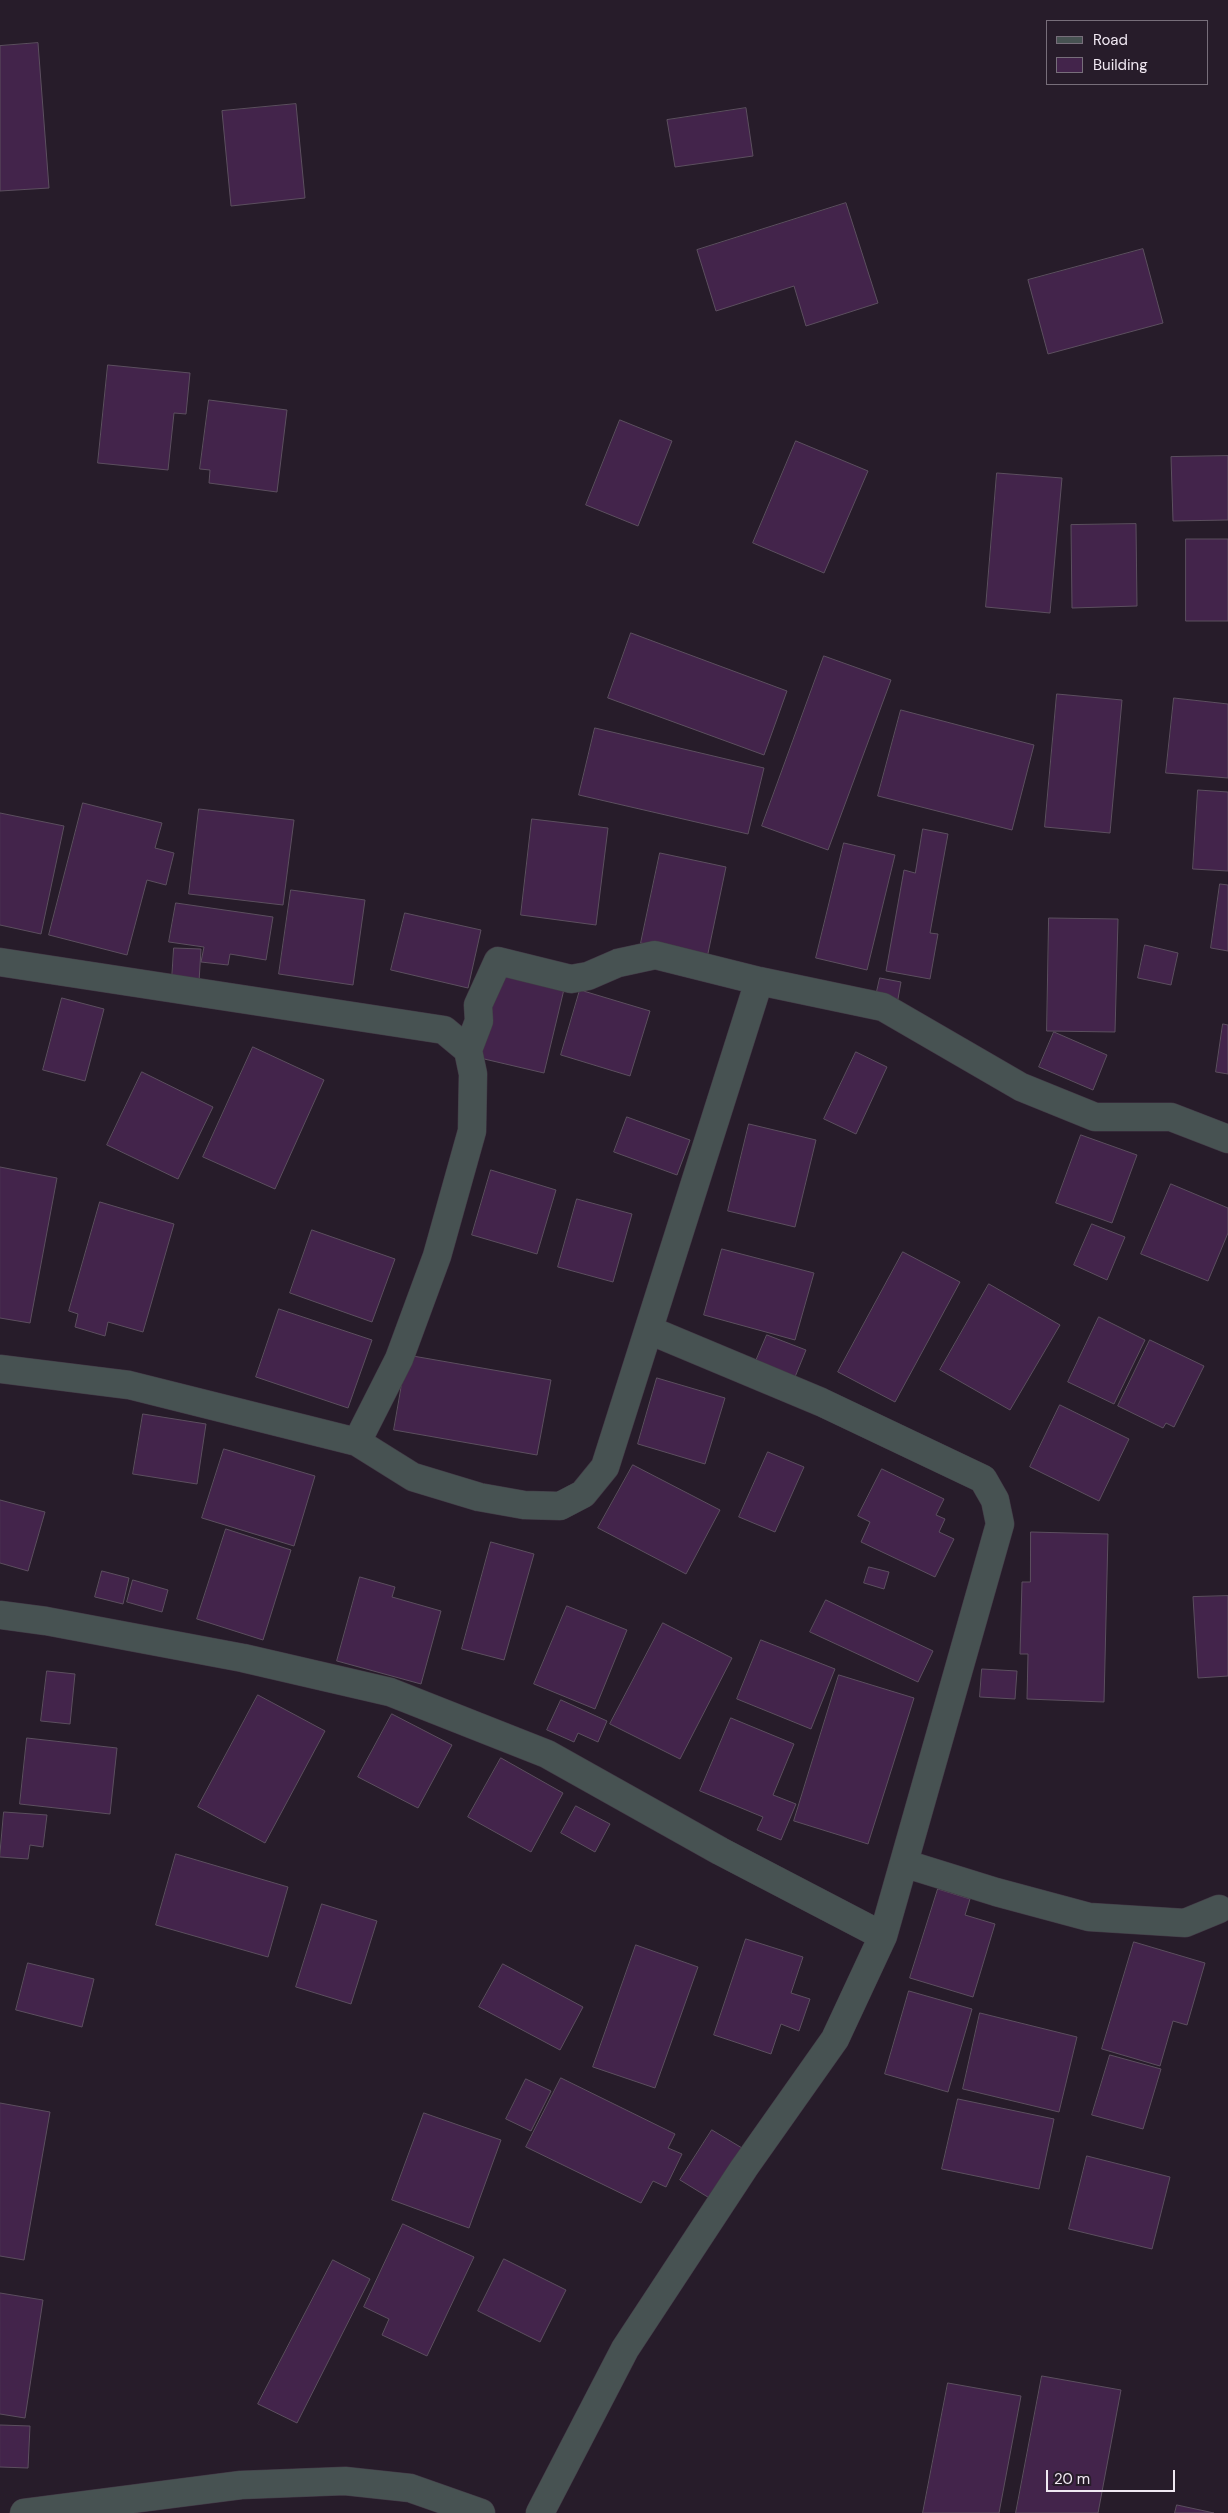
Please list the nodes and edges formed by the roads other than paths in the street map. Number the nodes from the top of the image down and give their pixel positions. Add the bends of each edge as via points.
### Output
1 (0, 962) edge
2 (759, 981) junction
3 (468, 1050) junction
4 (1228, 1139) edge
5 (649, 1330) junction
6 (0, 1369) edge
7 (357, 1442) junction
8 (0, 1615) edge
9 (906, 1864) junction
10 (1219, 1909) dead end
11 (883, 1936) junction
12 (24, 2513) edge
13 (481, 2513) edge
14 (540, 2513) edge

1 - 3 street via 444,1030
2 - 3 street via 655,955 571,979 498,961 478,1005 479,1021
2 - 4 street via 883,1008 1021,1087 1095,1118 1171,1117
2 - 5 street
3 - 7 street via 473,1074 472,1131 437,1256 399,1359
5 - 7 street via 606,1467 583,1494 560,1506 488,1499 432,1483 413,1477
5 - 9 street via 821,1402 983,1479 995,1500 1000,1524
6 - 7 street via 129,1385
8 - 11 street via 234,1656 390,1692 547,1754 720,1851
9 - 10 street via 1089,1917 1185,1923
9 - 11 street
11 - 14 street via 835,2039 744,2168 625,2349
12 - 13 street via 241,2485 345,2481 410,2488

